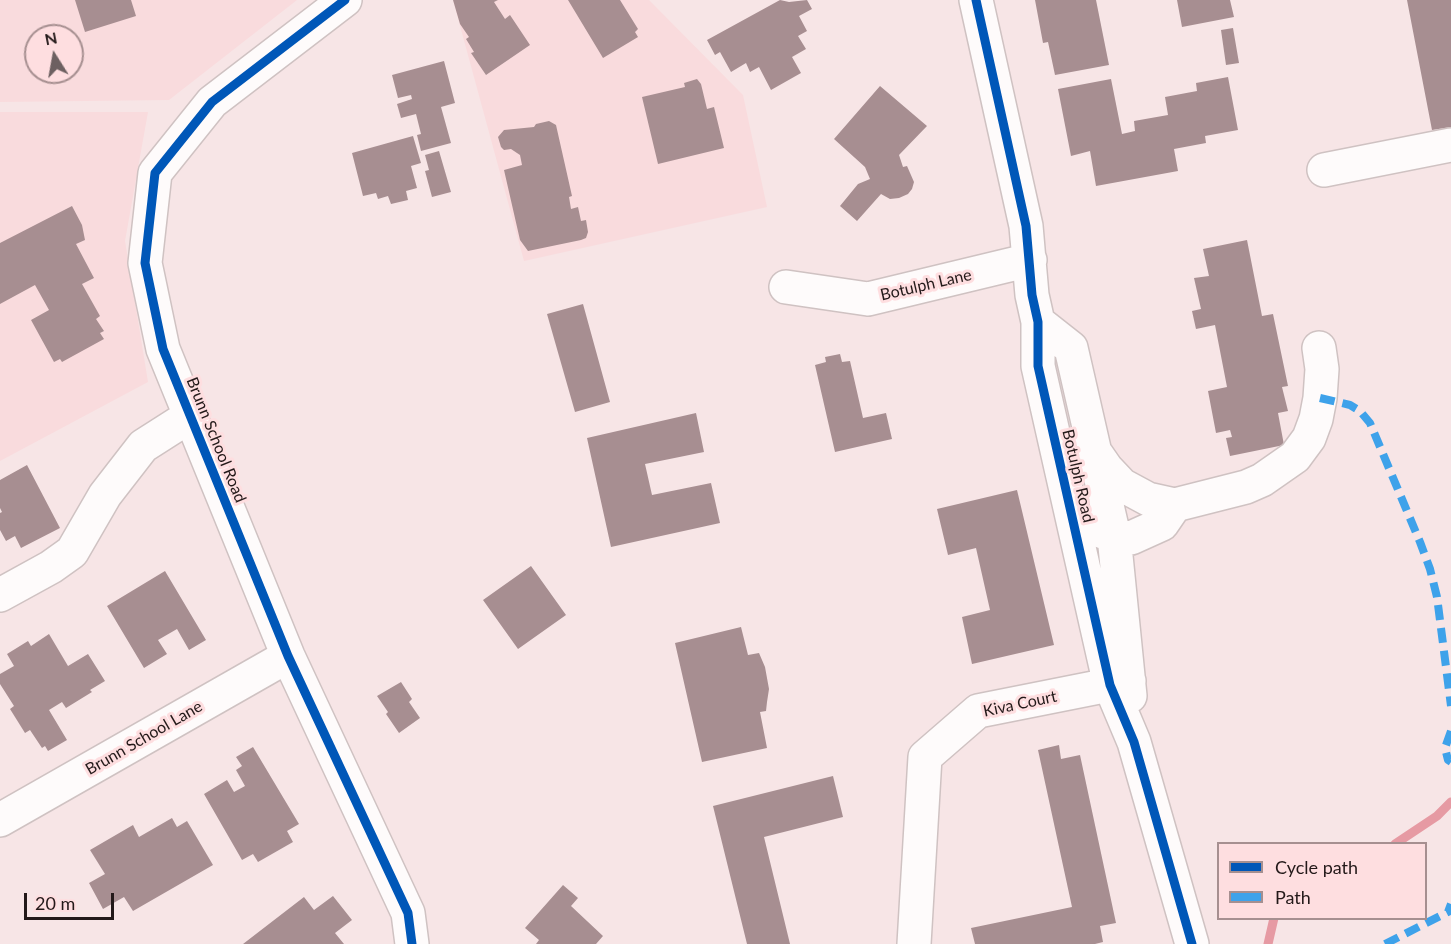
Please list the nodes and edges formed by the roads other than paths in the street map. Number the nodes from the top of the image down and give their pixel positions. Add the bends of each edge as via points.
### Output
1 (345, 0) edge
2 (975, 2) edge
3 (1451, 145) edge
4 (1324, 171) dead end
5 (1030, 260) junction
6 (786, 286) dead end
7 (1038, 322) junction
8 (1319, 348) dead end
9 (1038, 366) junction
10 (190, 416) junction
11 (1096, 453) junction
12 (1175, 505) junction
13 (1114, 536) junction
14 (0, 595) edge
15 (288, 656) junction
16 (1120, 683) junction
17 (0, 820) edge
18 (412, 944) edge
19 (914, 944) edge
20 (1192, 944) edge

1 - 10 street, Brunn School Road via 213,102 155,173 145,263 163,349
2 - 5 street, Botulph Road via 1026,226
3 - 4 street
5 - 6 street, Botulph Lane via 868,299
5 - 7 street, Botulph Road
7 - 9 street, Botulph Road
7 - 11 street, Botulph Road via 1071,348
8 - 12 street via 1322,369 1316,419 1310,438 1295,457 1246,487
9 - 13 street via 1068,425 1090,517 1103,532
9 - 16 street, Botulph Road
10 - 14 street via 143,446 105,495 72,552
10 - 15 street, Brunn School Road
11 - 12 street via 1122,484 1148,499
11 - 13 street, Botulph Road
12 - 13 street via 1162,524 1131,538
13 - 16 street, Botulph Road
15 - 17 street, Brunn School Lane
15 - 18 street, Brunn School Road via 408,913
16 - 19 street, Kiva Court via 978,711 925,757
16 - 20 street, Botulph Road

